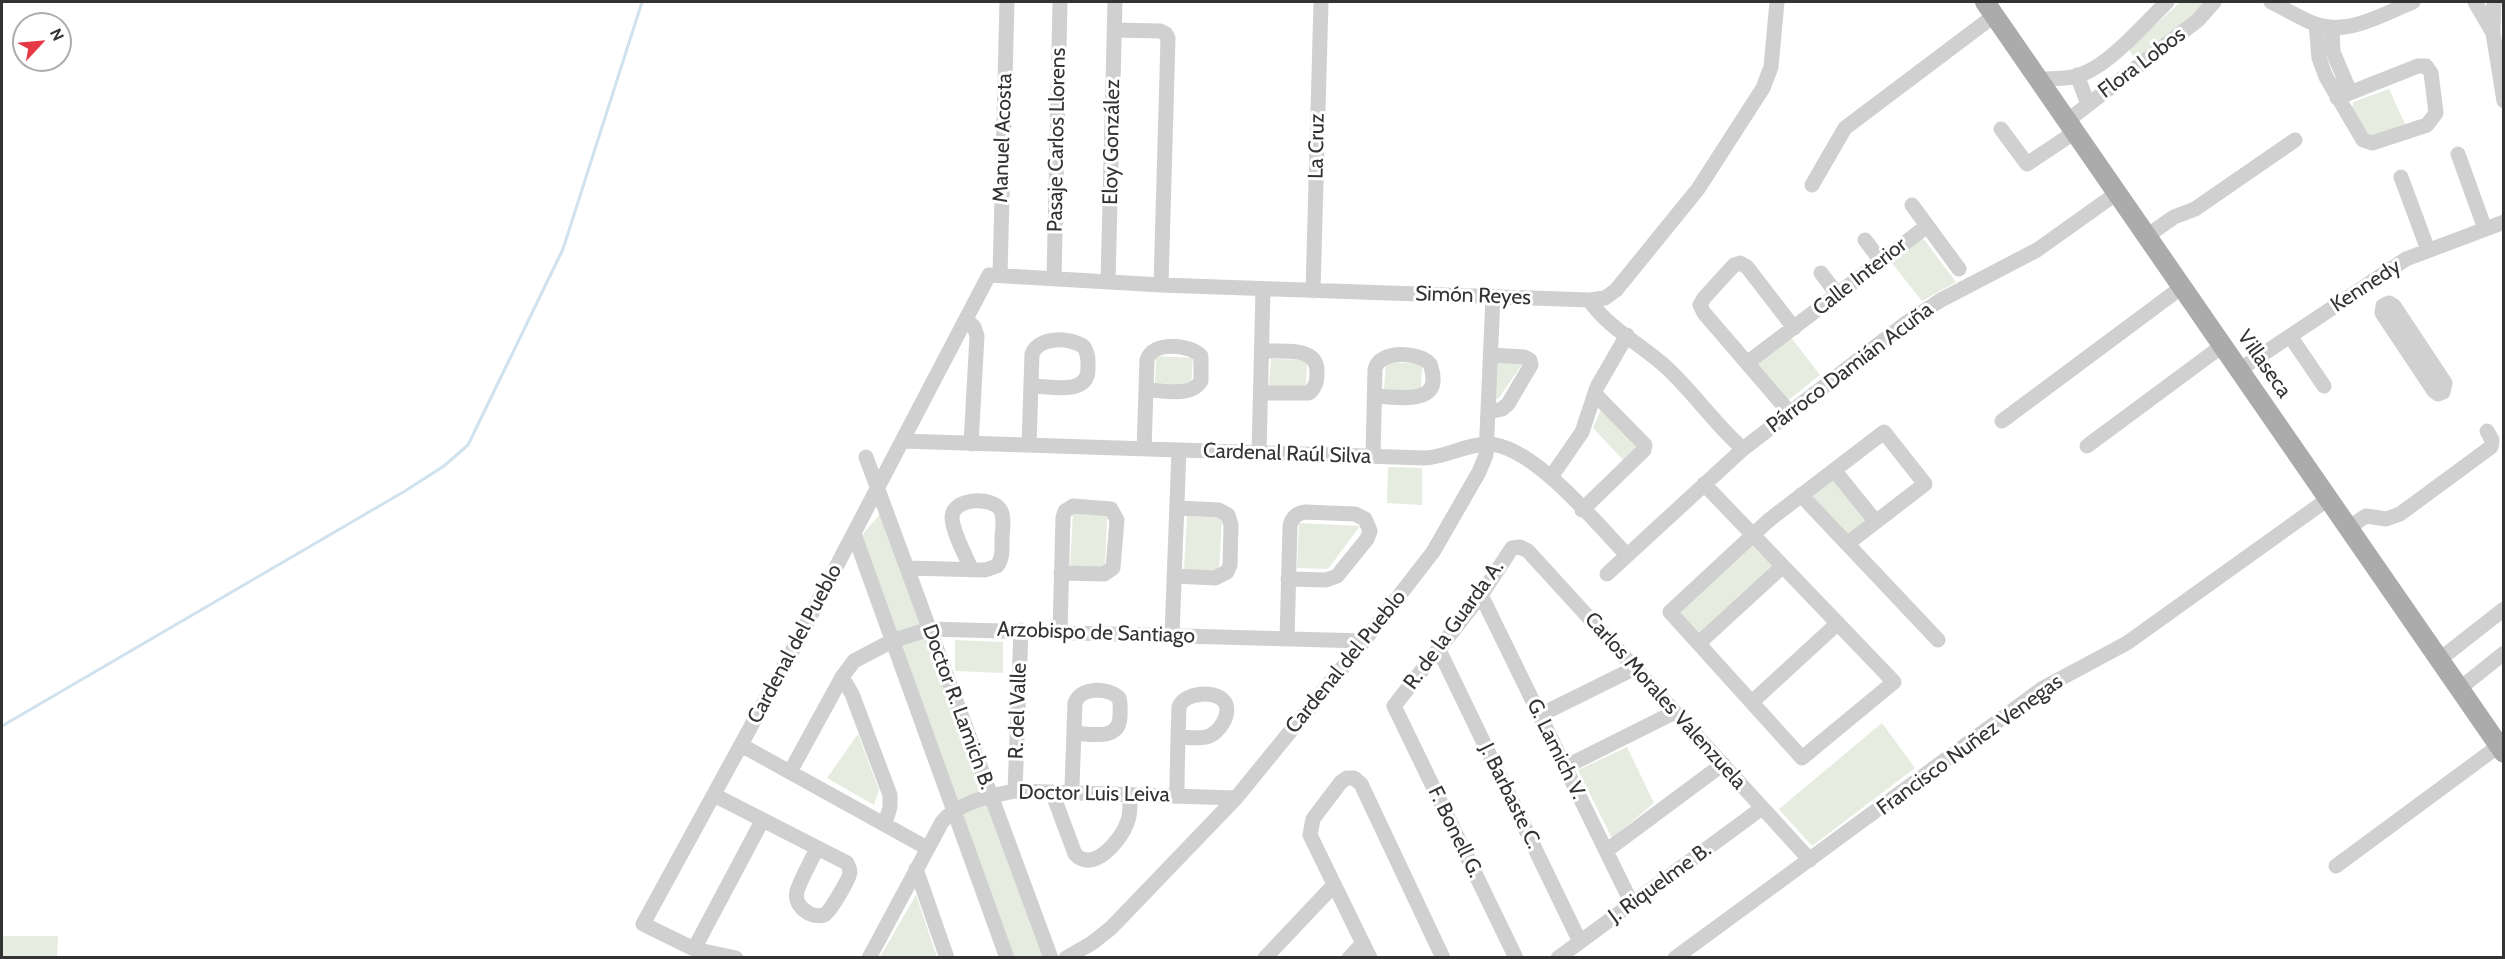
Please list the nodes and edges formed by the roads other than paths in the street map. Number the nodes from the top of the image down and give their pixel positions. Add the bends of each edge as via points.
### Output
1 (1007, 2) edge
2 (1060, 2) edge
3 (1114, 2) edge
4 (1321, 2) edge
5 (1777, 2) edge
6 (2167, 2) edge
7 (2214, 2) edge
8 (2271, 2) edge
9 (2413, 2) edge
10 (2475, 2) edge
11 (2494, 2) edge
12 (1990, 8) edge
13 (2316, 24) junction
14 (2332, 27) junction
15 (1114, 30) junction
16 (2499, 39) edge
17 (2120, 47) junction
18 (2132, 73) junction
19 (2078, 75) junction
20 (2038, 79) junction
21 (2344, 95) junction
22 (2504, 100) edge
23 (2088, 104) junction
24 (2071, 126) junction
25 (2001, 129) dead end
26 (2295, 140) dead end
27 (2458, 154) dead end
28 (2401, 177) dead end
29 (1812, 185) dead end
30 (2117, 193) junction
31 (1912, 205) dead end
32 (2504, 222) edge
33 (1927, 226) junction
34 (2485, 229) junction
35 (2147, 236) junction
36 (1865, 240) dead end
37 (2428, 250) junction
38 (1881, 261) junction
39 (1959, 269) dead end
40 (1821, 273) dead end
41 (995, 275) junction
42 (1054, 279) junction
43 (1108, 282) junction
44 (2370, 282) junction
45 (1161, 285) junction
46 (2182, 287) junction
47 (1263, 289) junction
48 (1313, 291) junction
49 (1837, 294) junction
50 (1493, 297) junction
51 (1588, 300) junction
52 (966, 319) junction
53 (1794, 328) junction
54 (1627, 335) junction
55 (2290, 336) junction
56 (2222, 346) junction
57 (1262, 351) junction
58 (2416, 351) dead end
59 (1491, 355) junction
60 (1747, 363) junction
61 (2239, 370) junction
62 (1031, 386) dead end
63 (2324, 386) dead end
64 (1146, 390) dead end
65 (1261, 393) junction
66 (1595, 394) junction
67 (1374, 396) dead end
68 (1489, 412) junction
69 (1790, 413) junction
70 (2002, 421) dead end
71 (2487, 431) dead end
72 (903, 441) junction
73 (971, 444) junction
74 (1488, 444) junction
75 (1029, 445) junction
76 (2087, 446) dead end
77 (1144, 449) junction
78 (1743, 449) junction
79 (1179, 450) junction
80 (1259, 453) junction
81 (1373, 456) junction
82 (866, 457) dead end
83 (1834, 470) junction
84 (1551, 477) junction
85 (1704, 484) junction
86 (878, 489) junction
87 (1801, 495) junction
88 (2328, 499) junction
89 (1177, 508) junction
90 (1582, 510) junction
91 (1876, 522) junction
92 (2348, 528) junction
93 (854, 534) junction
94 (1753, 534) junction
95 (1847, 544) junction
96 (1516, 547) joint
97 (1627, 555) junction
98 (1783, 566) junction
99 (907, 568) junction
100 (972, 570) junction
101 (1061, 573) junction
102 (1607, 574) dead end
103 (1174, 576) junction
104 (1288, 579) junction
105 (1481, 595) junction
106 (2504, 609) edge
107 (1838, 623) junction
108 (929, 629) junction
109 (1021, 630) junction
110 (1060, 632) junction
111 (1172, 635) junction
112 (1287, 639) junction
113 (1938, 640) dead end
114 (892, 641) junction
115 (1364, 641) junction
116 (1699, 643) junction
117 (1439, 651) junction
118 (2504, 653) edge
119 (2439, 660) junction
120 (1635, 668) junction
121 (842, 677) junction
122 (2459, 689) junction
123 (1752, 702) junction
124 (1394, 706) joint
125 (1675, 712) junction
126 (1540, 716) junction
127 (1074, 733) dead end
128 (1178, 737) dead end
129 (741, 745) junction
130 (2502, 747) edge
131 (1723, 764) junction
132 (1565, 768) junction
133 (790, 772) junction
134 (1014, 791) junction
135 (1052, 792) junction
136 (1072, 793) junction
137 (1130, 794) junction
138 (714, 795) junction
139 (991, 796) junction
140 (1176, 796) junction
141 (1236, 798) junction
142 (1762, 808) junction
143 (954, 811) junction
144 (762, 820) junction
145 (885, 824) junction
146 (817, 848) dead end
147 (927, 848) junction
148 (1606, 851) junction
149 (1810, 860) junction
150 (2336, 866) dead end
151 (916, 869) junction
152 (1335, 885) junction
153 (1632, 904) junction
154 (1580, 942) junction
155 (694, 949) junction
156 (1367, 950) edge
157 (736, 957) edge
158 (869, 957) edge
159 (947, 957) edge
160 (1007, 957) edge
161 (1051, 957) edge
162 (1066, 957) edge
163 (1264, 957) edge
164 (1349, 957) edge
165 (1443, 957) edge
166 (1516, 957) edge
167 (1558, 957) edge
168 (1675, 957) edge

1 - 41 street, Manuel Acosta
2 - 42 street, Pasaje Carlos Llorens
3 - 15 street, Eloy González
4 - 48 street, La Cruz
5 - 51 street, Simón Reyes via 1771,67 1763,88 1709,173 1672,222 1613,293
6 - 17 street, Flora Lobos
7 - 18 street, Flora Lobos via 2198,20
8 - 13 street
9 - 14 street via 2363,22
10 - 16 street
11 - 16 street
12 - 20 main road, Villaseca
12 - 29 street via 1849,125
13 - 14 street
13 - 21 street via 2321,66
14 - 21 street via 2333,52
15 - 43 street, Eloy González
15 - 45 street via 1160,31 1168,38
16 - 22 street
17 - 18 street
17 - 19 street, Flora Lobos via 2100,64
18 - 23 street, Flora Lobos
19 - 20 street, Flora Lobos
19 - 23 street
20 - 24 main road, Villaseca
21 - 21 street via 2363,140 2368,143 2427,125 2436,112 2431,73 2426,66
23 - 24 street, Flora Lobos
24 - 25 street, Flora Lobos via 2027,164
24 - 30 main road, Villaseca
26 - 35 street via 2195,209 2174,217
27 - 34 street
28 - 37 street
30 - 35 main road, Villaseca
30 - 69 street, Párroco Damián Acuña via 2037,250 1923,311
31 - 33 street, Calle Interior
32 - 34 street, Kennedy
33 - 38 street, Calle Interior
33 - 39 street, Calle Interior
34 - 37 street, Kennedy
35 - 46 main road, Villaseca
36 - 38 street
37 - 44 street, Kennedy
38 - 49 street, Calle Interior
40 - 49 street
41 - 42 street, Simón Reyes
41 - 52 street, Cardenal del Pueblo
42 - 43 street, Simón Reyes
43 - 45 street, Simón Reyes
44 - 55 street, Kennedy
44 - 58 street via 2385,304 2394,306
45 - 47 street, Simón Reyes
46 - 56 main road, Villaseca
46 - 70 street
47 - 48 street, Simón Reyes
47 - 57 street
48 - 50 street, Simón Reyes
49 - 53 street, Calle Interior
50 - 51 street, Simón Reyes
50 - 59 street, Cardenal del Pueblo
51 - 54 street
52 - 72 street, Cardenal del Pueblo
52 - 73 street via 977,336
53 - 60 street, Calle Interior
53 - 60 street, Calle Interior via 1747,267 1734,265 1700,305
54 - 66 street
54 - 78 street via 1668,369
55 - 61 street, Kennedy
55 - 63 street
56 - 61 main road, Villaseca
56 - 76 street
57 - 65 street
57 - 65 street via 1307,354 1317,368 1316,384 1309,393
59 - 68 street, Cardenal del Pueblo
59 - 68 street via 1527,358 1531,365 1508,405
60 - 69 street, Calle Interior
61 - 88 main road, Villaseca
62 - 75 street
64 - 77 street
65 - 80 street
66 - 84 street via 1582,432
66 - 90 street via 1646,446
67 - 81 street
68 - 74 street, Cardenal del Pueblo
69 - 78 street, Párroco Damián Acuña
71 - 92 street via 2492,447 2400,514 2386,519 2366,516
72 - 73 street, Cardenal Raúl Silva
72 - 86 street, Cardenal del Pueblo
73 - 75 street, Cardenal Raúl Silva
74 - 81 street, Cardenal Raúl Silva via 1432,458
74 - 84 street, Cardenal Raúl Silva via 1518,452
74 - 115 street, Cardenal del Pueblo via 1483,465 1438,544
75 - 77 street, Cardenal Raúl Silva
77 - 79 street, Cardenal Raúl Silva
78 - 85 street, Párroco Damián Acuña
79 - 80 street, Cardenal Raúl Silva
79 - 89 street
80 - 81 street, Cardenal Raúl Silva
82 - 86 street, Doctor R. Lamich B.
83 - 87 street
83 - 91 street
83 - 91 street via 1884,432 1925,484
84 - 90 street, Cardenal Raúl Silva
85 - 94 street
85 - 97 street, Párroco Damián Acuña
86 - 93 street, Cardenal del Pueblo
86 - 99 street, Doctor R. Lamich B.
87 - 94 street
87 - 95 street
88 - 92 main road, Villaseca
88 - 149 street, Francisco Nuñez Venegas via 2127,643 2043,688
89 - 103 street
89 - 103 street via 1219,510 1228,515 1232,525 1227,572 1218,577
90 - 97 street, Cardenal Raúl Silva
91 - 95 street
92 - 119 main road, Villaseca
93 - 114 street, Doctor R. Lamich B.
93 - 129 street, Cardenal del Pueblo
94 - 98 street
94 - 116 street via 1670,612
95 - 113 street
96 - 105 street, R. de la Guarda A. via 1506,554
96 - 120 street, Carlos Morales Valenzuela via 1528,551
97 - 102 street, Párroco Damián Acuña
98 - 107 street
98 - 116 street
99 - 100 street
99 - 108 street, Doctor R. Lamich B.
100 - 100 street via 993,568 1001,559 1003,517 993,504 964,502 953,512 953,523
101 - 101 street via 1065,511 1074,506 1111,509 1117,520 1113,568 1104,574
101 - 110 street
103 - 111 street
104 - 104 street via 1290,526 1295,516 1305,512 1355,514 1365,519 1370,531 1367,539 1337,576 1326,580
104 - 112 street
105 - 117 street, R. de la Guarda A.
105 - 126 street, G. Lamich V.
106 - 119 street
107 - 123 street
107 - 123 street via 1894,682 1802,758
108 - 109 street, Arzobispo de Santiago
108 - 114 street, Arzobispo de Santiago
108 - 139 street, Doctor R. Lamich B.
109 - 110 street, Arzobispo de Santiago
109 - 134 street, R. del Valle
110 - 111 street, Arzobispo de Santiago
111 - 112 street, Arzobispo de Santiago
112 - 115 street, Arzobispo de Santiago
114 - 121 street, Arzobispo de Santiago via 857,658
114 - 143 street, Doctor R. Lamich B.
115 - 141 street, Cardenal del Pueblo
116 - 123 street
117 - 124 street, R. de la Guarda A.
117 - 154 street, J. Barbaste C.
118 - 122 street
119 - 122 main road, Villaseca
120 - 125 street, Carlos Morales Valenzuela
120 - 126 street
121 - 133 street, Arzobispo de Santiago
121 - 145 street via 890,795
122 - 130 main road, Villaseca
124 - 166 street, F. Bonell G.
125 - 131 street, Carlos Morales Valenzuela
125 - 132 street
126 - 132 street, G. Lamich V.
127 - 136 street
128 - 140 street
129 - 133 street
129 - 138 street, Cardenal del Pueblo
130 - 150 street
131 - 142 street, Carlos Morales Valenzuela
131 - 148 street
132 - 148 street, G. Lamich V.
133 - 145 street
134 - 135 street, Doctor Luis Leiva
134 - 139 street, Doctor Luis Leiva
135 - 136 street, Doctor Luis Leiva
135 - 137 street via 1075,854 1089,861 1097,859 1123,831 1129,819
136 - 137 street, Doctor Luis Leiva
137 - 140 street, Doctor Luis Leiva
138 - 144 street
138 - 155 street, Cardenal del Pueblo via 644,924
139 - 143 street, Doctor Luis Leiva
139 - 161 street, Doctor R. Lamich B.
140 - 141 street, Doctor Luis Leiva
141 - 162 street, Cardenal del Pueblo via 1120,920 1102,936
142 - 149 street, Carlos Morales Valenzuela
142 - 153 street, J. Riquelme B.
143 - 147 street via 942,822
143 - 160 street, Doctor R. Lamich B.
144 - 146 street
144 - 155 street
145 - 147 street
147 - 151 street
148 - 153 street, G. Lamich V.
149 - 168 street, Francisco Nuñez Venegas
151 - 158 street
151 - 159 street
152 - 156 street
152 - 163 street
152 - 165 street via 1309,830 1341,782 1351,777 1361,784
153 - 154 street, J. Riquelme B.
154 - 167 street, J. Riquelme B.
155 - 157 street, Cardenal del Pueblo
156 - 164 street

